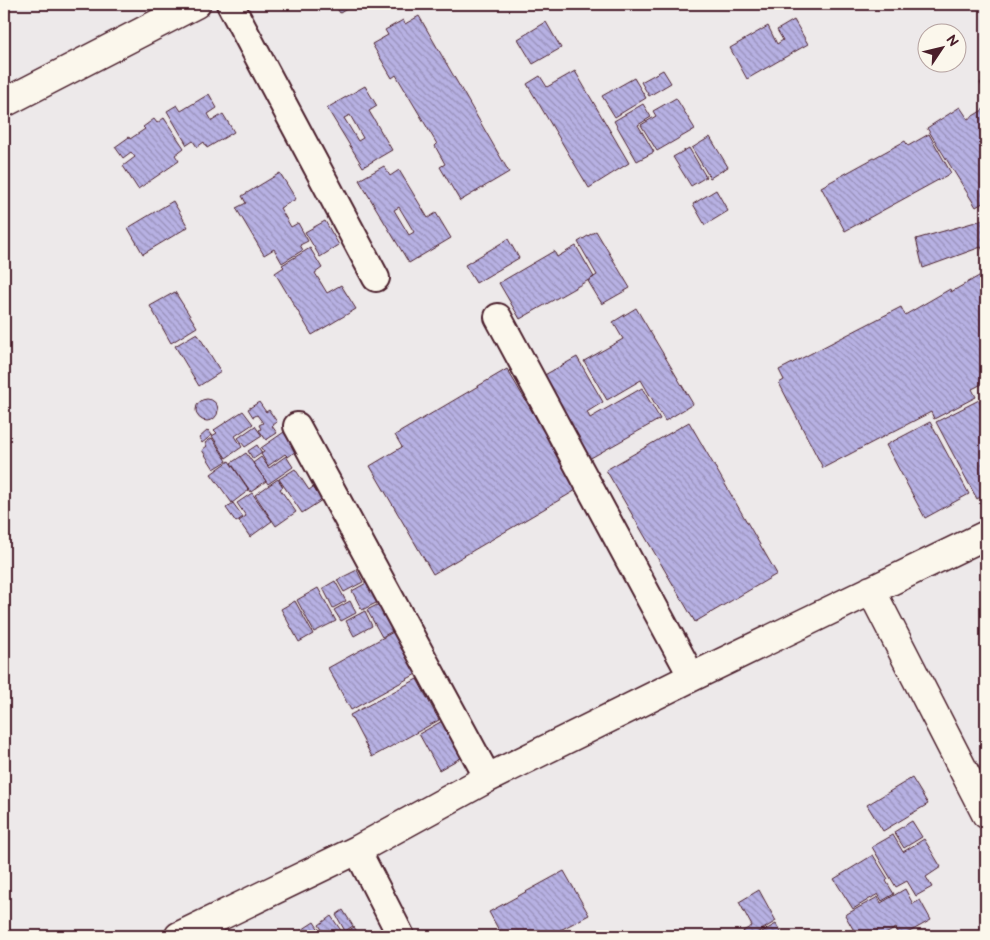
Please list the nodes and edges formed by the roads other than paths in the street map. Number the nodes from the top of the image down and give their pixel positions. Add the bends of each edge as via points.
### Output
1 (196, 4) edge
2 (230, 4) edge
3 (4, 103) edge
4 (376, 278) dead end
5 (498, 317) dead end
6 (297, 426) dead end
7 (986, 535) edge
8 (871, 590) junction
9 (692, 676) junction
10 (488, 778) junction
11 (985, 810) edge
12 (357, 850) junction
13 (179, 936) edge
14 (401, 936) edge

1 - 3 street
2 - 4 street
5 - 9 street
6 - 10 street
7 - 8 street
8 - 9 street
8 - 11 street
9 - 10 street
10 - 12 street
12 - 13 street
12 - 14 street

